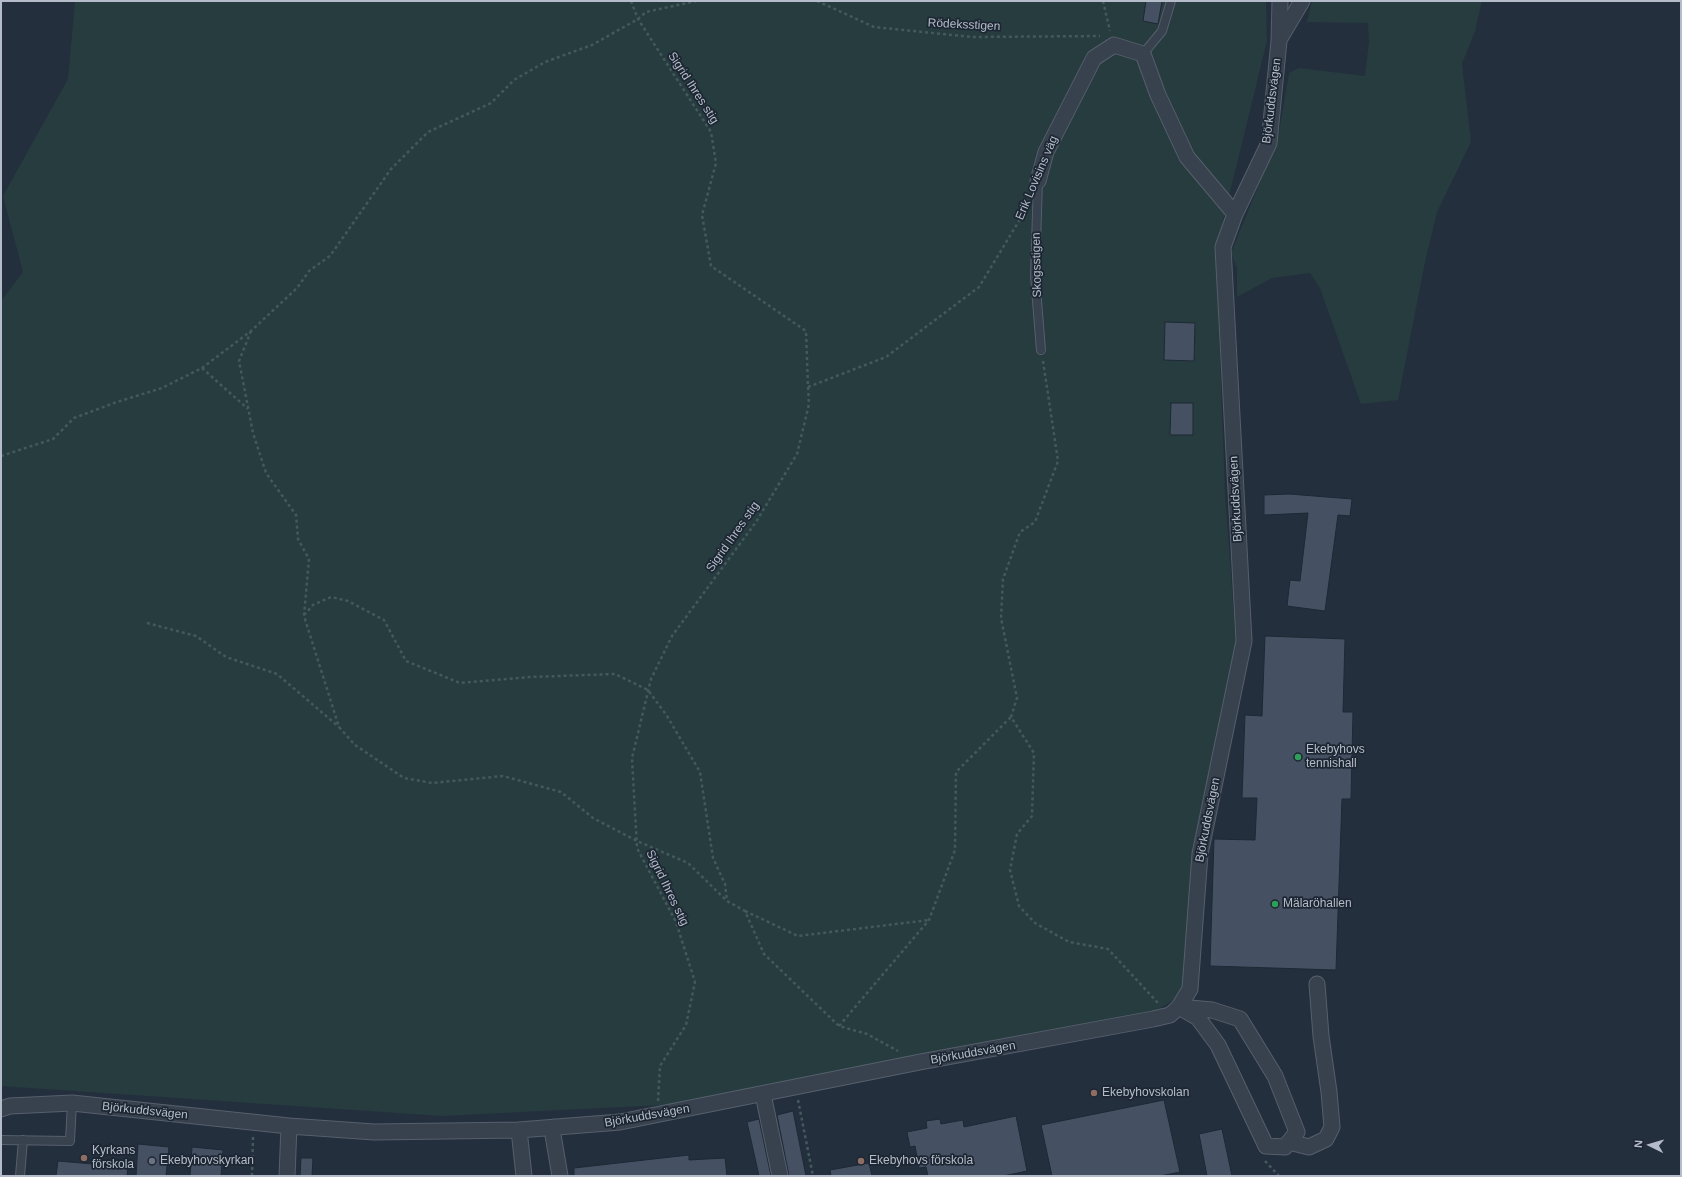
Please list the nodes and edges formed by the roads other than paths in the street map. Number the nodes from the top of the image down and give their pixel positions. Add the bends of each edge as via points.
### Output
1 (1171, 1) edge
2 (1280, 1) edge
3 (1302, 1) edge
4 (1279, 41) junction
5 (1143, 54) junction
6 (1038, 181) joint
7 (1235, 214) junction
8 (1041, 350) road end
9 (1317, 984) dead end
10 (1174, 1011) junction
11 (763, 1094) junction
12 (72, 1103) junction
13 (1, 1109) edge
14 (289, 1126) junction
15 (554, 1127) junction
16 (519, 1130) junction
17 (1, 1140) edge
18 (23, 1140) junction
19 (1289, 1142) junction
20 (20, 1176) edge
21 (287, 1176) edge
22 (524, 1176) edge
23 (560, 1176) edge
24 (780, 1176) edge

1 - 5 lane via 1162,31
2 - 4 street
3 - 4 street, Björkuddsvägen
4 - 7 street, Björkuddsvägen via 1269,143
5 - 6 street, Erik Lovisins väg via 1114,46 1094,58 1046,152
5 - 7 street via 1158,95 1187,157
6 - 8 lane, Skogsstigen via 1035,276
7 - 10 street, Björkuddsvägen via 1223,246 1223,269 1244,641 1200,854 1190,989
9 - 19 street via 1332,1127 1326,1139 1309,1147
10 - 11 street, Björkuddsvägen
10 - 19 street via 1198,1018 1218,1045 1266,1146 1285,1147
10 - 19 street, Björkuddsvägen via 1212,1010 1240,1019 1275,1076 1297,1132
11 - 15 street, Björkuddsvägen via 620,1122
11 - 24 street
12 - 13 street, Björkuddsvägen via 10,1106
12 - 14 street, Björkuddsvägen
12 - 18 lane via 70,1141
14 - 16 street, Björkuddsvägen via 374,1132
14 - 21 street
15 - 16 street, Björkuddsvägen
15 - 23 street
16 - 22 street
17 - 18 lane
18 - 20 lane

